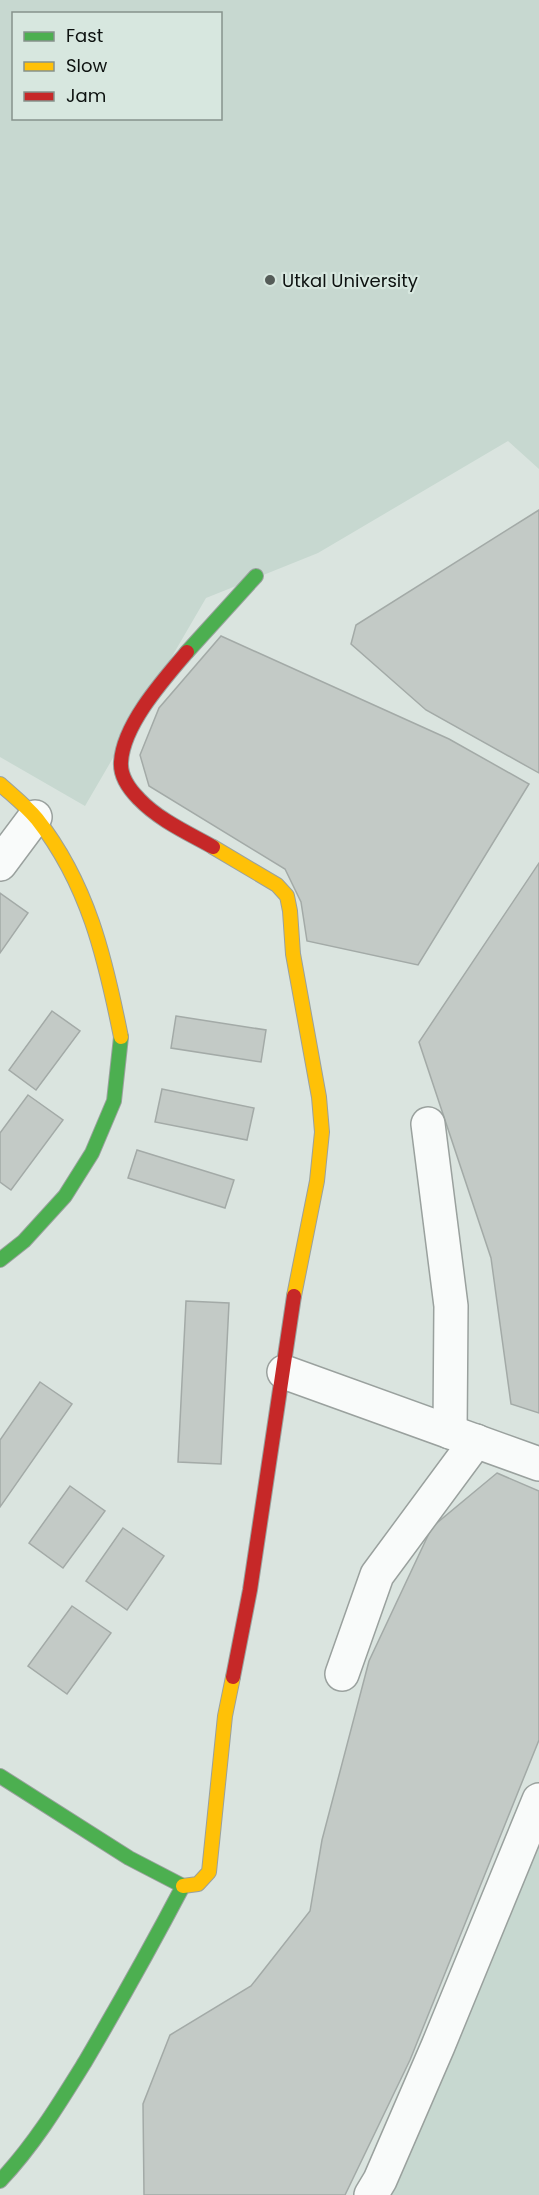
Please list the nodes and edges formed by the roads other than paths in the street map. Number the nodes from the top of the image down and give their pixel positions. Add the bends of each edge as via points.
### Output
1 (256, 576) dead end
2 (0, 784) edge
3 (35, 817) junction
4 (0, 864) edge
5 (428, 1124) dead end
6 (0, 1260) edge
7 (284, 1372) junction
8 (463, 1436) junction
9 (539, 1464) edge
10 (342, 1674) dead end
11 (0, 1776) edge
12 (539, 1800) edge
13 (183, 1886) junction
14 (0, 2181) edge
15 (371, 2195) edge

1 - 7 street via 186,652 146,705 125,742 121,762 134,793 153,812 263,876 287,896 293,954 319,1097 321,1132 317,1181 296,1283
2 - 3 street
3 - 4 street
3 - 6 street via 80,888 107,968 121,1037 114,1101 92,1153 65,1196 24,1241
5 - 8 street
7 - 8 street
7 - 13 street via 250,1590 225,1716 209,1872 204,1882
8 - 9 street
8 - 10 street via 377,1575
11 - 13 street via 129,1858
12 - 15 street via 438,2046
13 - 14 street via 132,1983 50,2121

